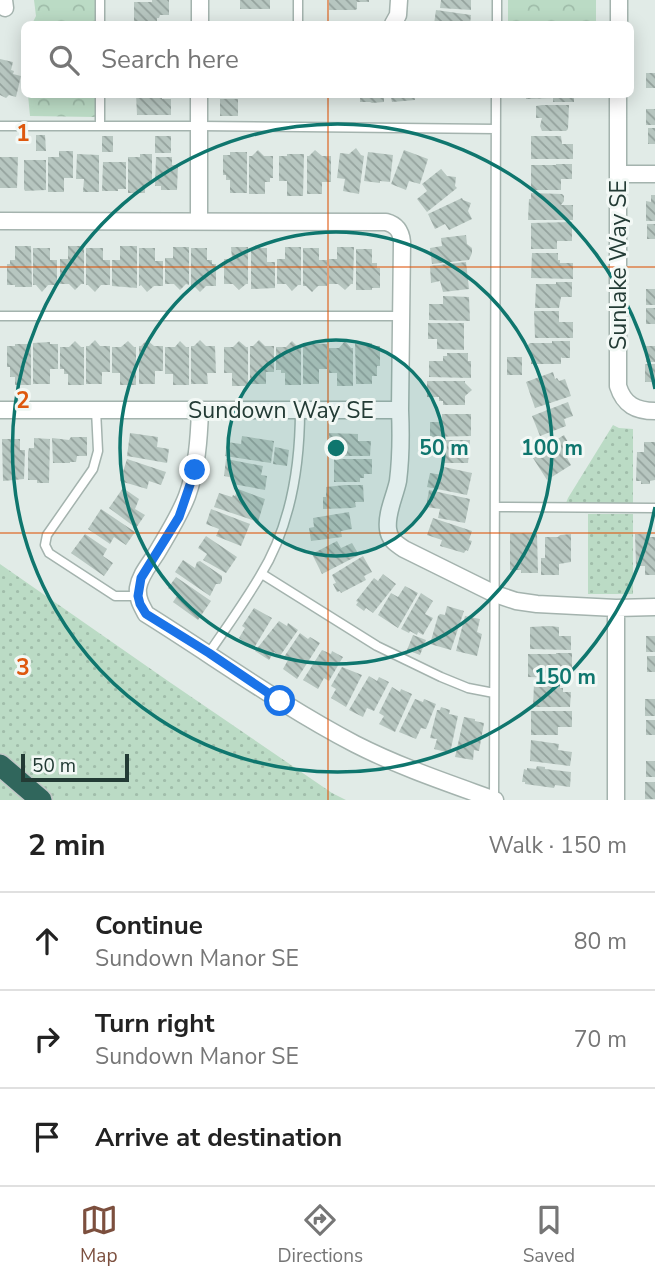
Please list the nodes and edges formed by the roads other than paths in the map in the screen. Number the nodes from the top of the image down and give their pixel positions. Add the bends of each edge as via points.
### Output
1 (100, 0) edge
2 (200, 0) edge
3 (298, 0) edge
4 (399, 0) edge
5 (497, 0) edge
6 (619, 0) edge
7 (100, 21) edge
8 (200, 21) edge
9 (298, 21) edge
10 (395, 21) edge
11 (497, 21) edge
12 (618, 21) edge
13 (100, 98) edge
14 (199, 98) edge
15 (496, 98) edge
16 (618, 98) edge
17 (0, 126) edge
18 (100, 126) junction
19 (198, 126) junction
20 (496, 129) junction
21 (618, 174) junction
22 (655, 174) edge
23 (0, 221) edge
24 (199, 221) junction
25 (0, 316) edge
26 (401, 316) junction
27 (0, 410) edge
28 (96, 410) junction
29 (200, 410) junction
30 (300, 410) junction
31 (401, 410) junction
32 (655, 411) edge
33 (496, 507) junction
34 (655, 508) edge
35 (262, 574) junction
36 (495, 594) junction
37 (138, 596) junction
38 (655, 607) edge
39 (616, 608) junction
40 (209, 653) junction
41 (494, 694) junction
42 (0, 765) edge
43 (41, 800) edge
44 (494, 800) edge
45 (616, 800) edge

1 - 7 lane
2 - 8 street
3 - 9 lane
4 - 10 street
5 - 11 lane
6 - 12 street
13 - 18 lane
14 - 19 street
15 - 20 lane
16 - 21 street, Sunlake Way SE
17 - 18 lane
18 - 19 lane
19 - 20 lane
19 - 24 street
20 - 33 lane
21 - 22 street
21 - 32 street, Sunlake Way SE via 618,386 631,406
23 - 24 street, Sundown Way SE
24 - 26 street, Sundown Way SE via 391,223 402,236
25 - 26 lane
26 - 31 street, Sundown Way SE
27 - 28 street, Sundown Way SE
28 - 29 street, Sundown Way SE
28 - 37 lane via 98,451 93,469 47,535 45,545 49,553 115,596
29 - 30 street, Sundown Way SE
29 - 37 street via 195,470 188,494 141,578
30 - 31 street, Sundown Way SE
30 - 35 lane via 295,483 286,519
31 - 36 street via 398,481 388,520 391,540
33 - 34 lane
33 - 36 lane
35 - 40 lane
35 - 41 lane via 377,646 450,681
36 - 39 street via 537,604
36 - 41 lane
37 - 40 street via 146,614
38 - 39 street
39 - 45 street
40 - 44 street via 357,745
41 - 44 lane
42 - 43 highway

